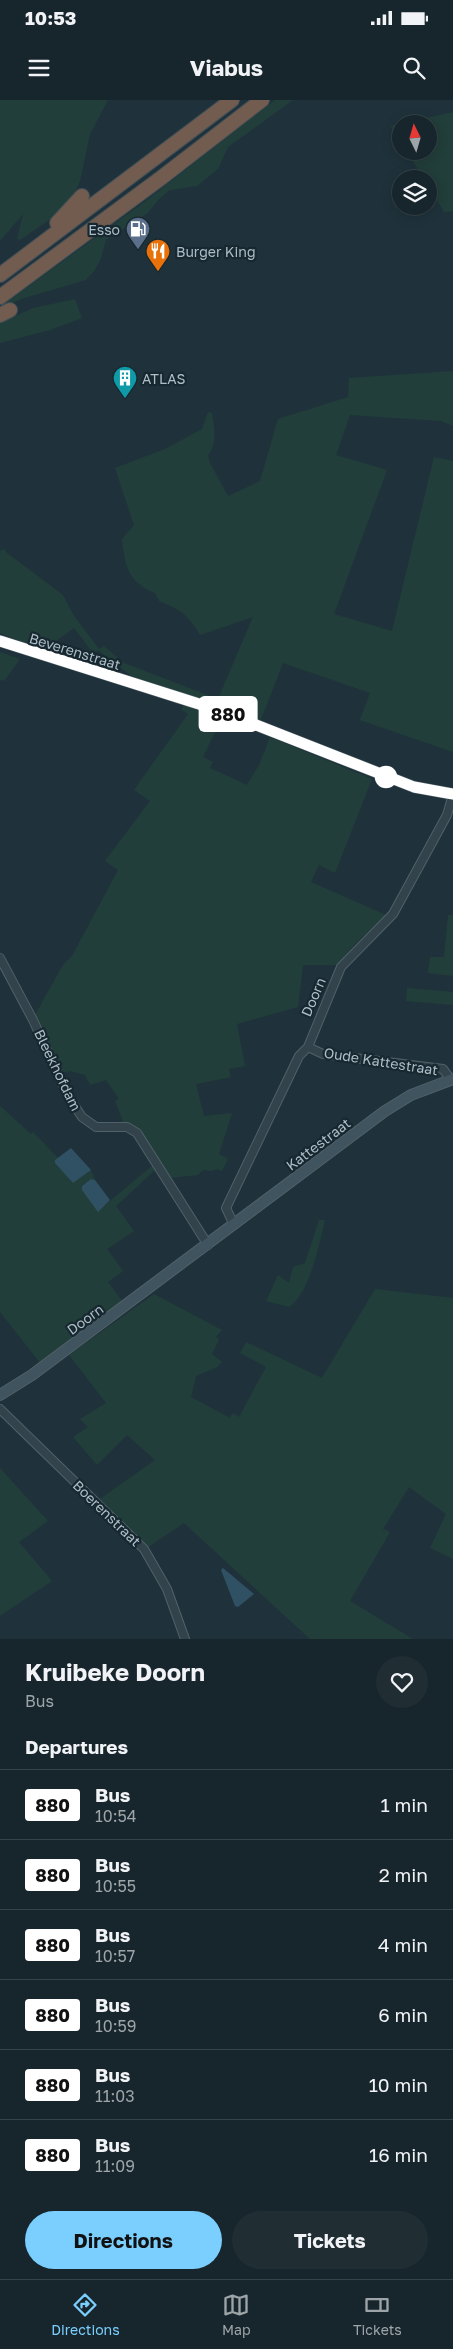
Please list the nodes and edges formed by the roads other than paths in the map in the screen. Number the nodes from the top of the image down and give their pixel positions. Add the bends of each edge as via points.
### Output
1 (232, 100) edge
2 (262, 100) edge
3 (82, 196) dead end
4 (12, 266) junction
5 (0, 274) edge
6 (0, 297) edge
7 (0, 641) edge
8 (453, 794) edge
9 (0, 958) edge
10 (308, 1047) junction
11 (452, 1079) edge
12 (234, 1225) junction
13 (208, 1245) junction
14 (0, 1395) edge
15 (0, 1408) edge
16 (185, 1639) edge

1 - 4 highway
2 - 6 highway
3 - 4 highway
4 - 5 highway
7 - 8 street, Beverenstraat via 218,710 414,787
8 - 10 street, Doorn via 447,814 393,914 341,967
9 - 13 street, Bleekhofdam via 74,1106 96,1127 127,1127 137,1133
10 - 11 street, Oude Kattestraat via 323,1054 443,1068
10 - 12 street, Doorn via 299,1056 226,1208
11 - 12 street, Kattestraat via 411,1095 391,1107
12 - 13 street, Kattestraat
13 - 14 street, Doorn
15 - 16 street, Boerenstraat via 144,1549 167,1589

